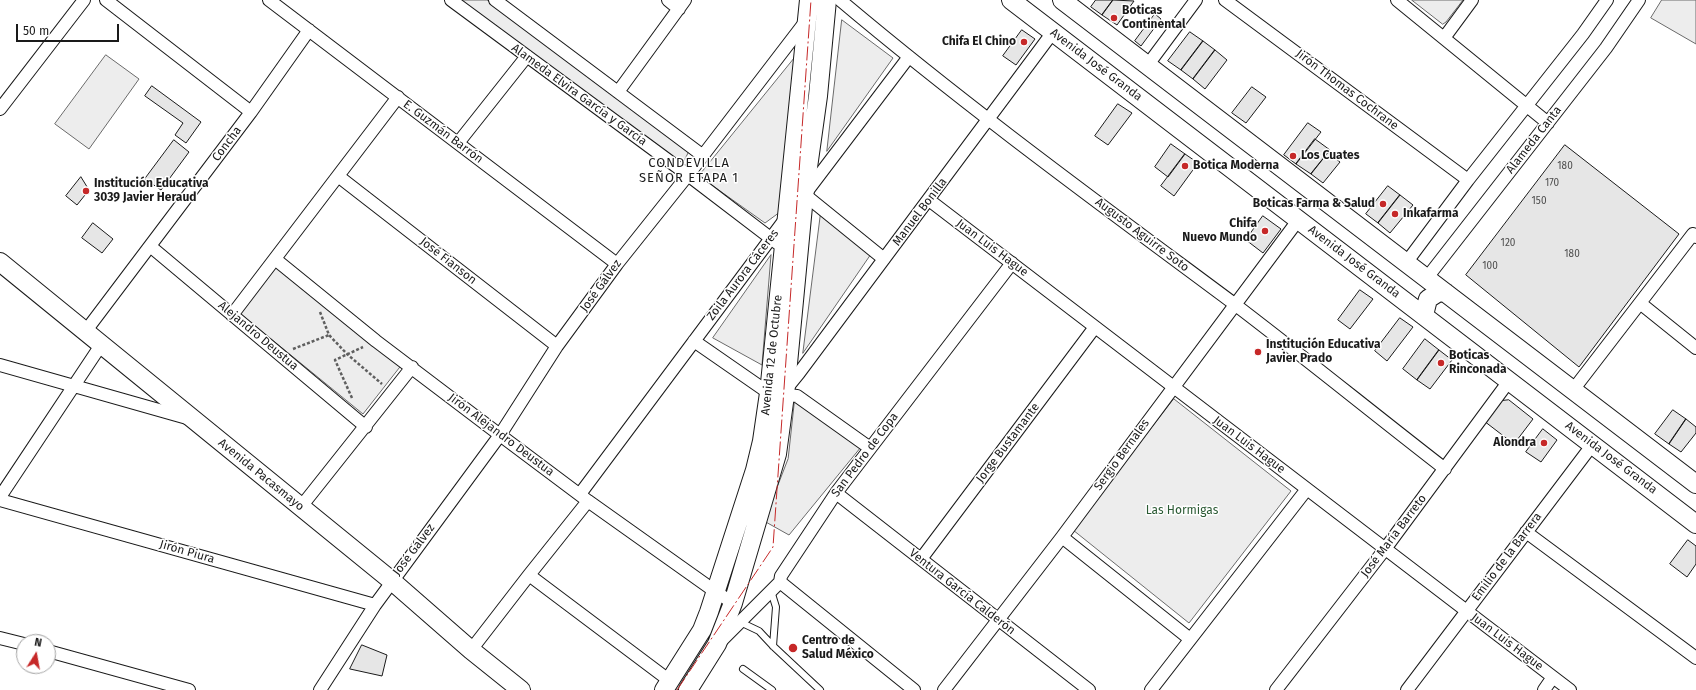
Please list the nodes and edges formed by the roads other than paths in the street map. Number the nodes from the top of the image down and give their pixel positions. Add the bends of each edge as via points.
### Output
1 (84, 0) edge
2 (106, 0) edge
3 (270, 0) edge
4 (451, 0) edge
5 (495, 0) edge
6 (668, 0) edge
7 (809, 0) edge
8 (823, 0) edge
9 (827, 0) edge
10 (840, 0) edge
11 (1011, 0) edge
12 (1062, 0) edge
13 (1196, 0) edge
14 (1225, 0) edge
15 (1397, 0) edge
16 (1472, 0) edge
17 (1607, 0) edge
18 (1639, 0) edge
19 (682, 4) edge
20 (808, 18) junction
21 (309, 30) junction
22 (1053, 32) junction
23 (1444, 38) junction
24 (527, 56) junction
25 (908, 58) junction
26 (1147, 66) junction
27 (618, 92) junction
28 (398, 97) junction
29 (1527, 106) junction
30 (0, 109) edge
31 (250, 112) junction
32 (988, 120) junction
33 (1548, 123) junction
34 (458, 143) junction
35 (702, 155) junction
36 (688, 175) junction
37 (338, 176) junction
38 (1468, 180) junction
39 (804, 196) junction
40 (929, 200) junction
41 (787, 218) junction
42 (1299, 219) junction
43 (1694, 235) edge
44 (777, 243) junction
45 (150, 246) junction
46 (1384, 248) junction
47 (275, 259) junction
48 (884, 259) junction
49 (0, 262) edge
50 (1012, 263) junction
51 (1406, 263) junction
52 (617, 264) junction
53 (1365, 270) junction
54 (1426, 278) junction
55 (1446, 293) junction
56 (1640, 303) junction
57 (1235, 305) junction
58 (232, 315) junction
59 (1424, 315) junction
60 (1095, 327) junction
61 (86, 332) junction
62 (694, 341) junction
63 (101, 345) junction
64 (557, 346) junction
65 (1696, 348) edge
66 (0, 365) edge
67 (412, 367) junction
68 (1509, 381) junction
69 (74, 386) junction
70 (1173, 386) junction
71 (1573, 390) junction
72 (780, 393) junction
73 (192, 419) junction
74 (366, 427) junction
75 (500, 435) junction
76 (1593, 444) junction
77 (870, 448) junction
78 (1445, 469) junction
79 (1696, 484) edge
80 (1307, 489) junction
81 (836, 493) junction
82 (584, 498) junction
83 (0, 499) edge
84 (300, 508) junction
85 (1696, 524) edge
86 (1526, 532) junction
87 (1062, 537) junction
88 (1385, 549) junction
89 (921, 559) junction
90 (529, 574) junction
91 (392, 580) junction
92 (780, 582) junction
93 (771, 591) junction
94 (716, 592) junction
95 (733, 603) junction
96 (375, 605) junction
97 (1466, 611) junction
98 (998, 620) junction
99 (740, 622) junction
100 (0, 638) edge
101 (1190, 640) junction
102 (16, 642) edge
103 (718, 644) junction
104 (773, 646) junction
105 (471, 650) junction
106 (56, 653) edge
107 (1696, 658) edge
108 (743, 669) dead end
109 (1554, 678) junction
110 (667, 685) edge
111 (189, 690) edge
112 (320, 690) edge
113 (521, 690) edge
114 (688, 690) edge
115 (772, 690) edge
116 (820, 690) edge
117 (914, 690) edge
118 (944, 690) edge
119 (1089, 690) edge
120 (1151, 690) edge
121 (1276, 690) edge
122 (1407, 690) edge
123 (1544, 690) edge
124 (1570, 690) edge

1 - 30 street
2 - 31 street
3 - 21 street, E. Guzmán Barrón
4 - 24 street, Alameda Elvira García y García
5 - 27 street, Alameda Elvira García y García
6 - 19 street
7 - 20 main road, Avenida 12 de Octubre
8 - 20 street, José Gálvez
9 - 39 main road, Avenida 12 de Octubre via 818,96
10 - 25 street, Augusto Aguirre Soto
11 - 22 main road, Avenida José Granda
12 - 26 main road
13 - 26 street
14 - 38 street, Jirón Thomas Cochrane
15 - 23 street
16 - 23 street
17 - 29 street
18 - 33 street, Alameda Canta via 1606,48
19 - 27 street
20 - 35 street, José Gálvez
20 - 41 main road, Avenida 12 de Octubre
21 - 28 street, E. Guzmán Barrón
21 - 31 street, Concha
22 - 32 street, Manuel Bonilla
22 - 42 main road, Avenida José Granda
23 - 29 street
24 - 34 street
24 - 36 street, Alameda Elvira García y García
25 - 32 street, Augusto Aguirre Soto
25 - 39 street, Zoila Aurora Cáceres
26 - 46 main road
27 - 35 street, Alameda Elvira García y García
28 - 34 street, E. Guzmán Barrón
28 - 37 street
29 - 33 street
29 - 38 street
31 - 45 street, Concha
32 - 40 street, Manuel Bonilla
32 - 57 street, Augusto Aguirre Soto
33 - 54 street, Alameda Canta
34 - 52 street, E. Guzmán Barrón
35 - 36 street, José Gálvez
36 - 44 street, Alameda Elvira García y García
36 - 52 street, José Gálvez
37 - 47 street
37 - 64 street, José Fianson
38 - 51 street
39 - 41 street, Zoila Aurora Cáceres
39 - 48 street
39 - 72 main road, Avenida 12 de Octubre
40 - 48 street, Manuel Bonilla
40 - 50 street, Juan Luis Hague
41 - 44 main road, Avenida 12 de Octubre
42 - 53 main road, Avenida José Granda
42 - 57 street, Sergio Bernales
43 - 56 street
44 - 62 street, Zoila Aurora Cáceres
44 - 72 main road, Avenida 12 de Octubre
45 - 58 street, Alejandro Deustua
45 - 61 street, Concha
46 - 51 main road
46 - 53 main road via 1388,260 1383,270
47 - 58 street
47 - 67 street, Jirón Alejandro Deustua
48 - 72 street, Manuel Bonilla via 804,367
49 - 61 main road, Avenida Pacasmayo
50 - 60 street, Juan Luis Hague
50 - 77 street, San Pedro de Copa
51 - 54 main road
52 - 64 street, José Gálvez
53 - 59 main road, Avenida José Granda
54 - 55 main road
55 - 59 main road via 1439,292 1428,299
55 - 71 main road
56 - 65 street
56 - 71 street
57 - 70 street, Sergio Bernales
57 - 78 street, Augusto Aguirre Soto
58 - 74 street, Alejandro Deustua
59 - 68 main road, Avenida José Granda
60 - 70 street, Juan Luis Hague
60 - 89 street, Jorge Bustamante
61 - 63 main road, Avenida Pacasmayo
62 - 72 street
62 - 82 street, Zoila Aurora Cáceres
63 - 69 street
63 - 73 main road, Avenida Pacasmayo
64 - 75 street, José Gálvez
66 - 69 street
67 - 74 street
67 - 75 street, Jirón Alejandro Deustua
68 - 76 main road, Avenida José Granda
68 - 78 street, José María Barreto
69 - 73 street
69 - 83 street
70 - 80 street, Juan Luis Hague
70 - 87 street, Sergio Bernales
71 - 79 main road
72 - 77 street via 797,396
72 - 94 main road, Avenida 12 de Octubre via 762,441
72 - 95 main road, Avenida 12 de Octubre via 777,454
73 - 84 main road, Avenida Pacasmayo
74 - 84 street
75 - 82 street, Jirón Alejandro Deustua
75 - 91 street, José Gálvez
76 - 85 main road, Avenida José Granda
76 - 86 street, Emilio de la Barrera
77 - 81 street, San Pedro de Copa
78 - 88 street, José María Barreto
80 - 88 street, Juan Luis Hague
80 - 101 street
81 - 89 street, Ventura García Calderón
81 - 92 street, San Pedro de Copa via 781,576
82 - 90 street, Zoila Aurora Cáceres
82 - 94 street, Jirón Alejandro Deustua
83 - 96 street, Jirón Piura
84 - 91 main road, Avenida Pacasmayo
86 - 97 street, Emilio de la Barrera
86 - 107 street
87 - 98 street, Sergio Bernales
87 - 101 street
88 - 97 street, Juan Luis Hague
88 - 121 street, José María Barreto
89 - 98 street, Ventura García Calderón
90 - 105 street, Zoila Aurora Cáceres
90 - 110 street
91 - 96 street, José Gálvez
91 - 105 main road, Avenida Pacasmayo
92 - 93 street, San Pedro de Copa
92 - 117 street
93 - 99 street, San Pedro de Copa
93 - 104 lane via 776,607
94 - 95 street, Jirón Alejandro Deustua
94 - 110 main road, Avenida 12 de Octubre via 702,630
95 - 103 main road, Avenida 12 de Octubre
96 - 112 street, José Gálvez
97 - 109 street, Juan Luis Hague
97 - 122 street, Emilio de la Barrera
98 - 118 street, Sergio Bernales
98 - 119 street, Ventura García Calderón
99 - 103 street, San Pedro de Copa
99 - 104 lane via 759,630
100 - 102 street
101 - 120 street
103 - 114 main road, Avenida 12 de Octubre
104 - 116 lane
105 - 113 main road, Avenida Pacasmayo
106 - 111 street
108 - 115 lane
109 - 123 street
109 - 124 street, Juan Luis Hague

